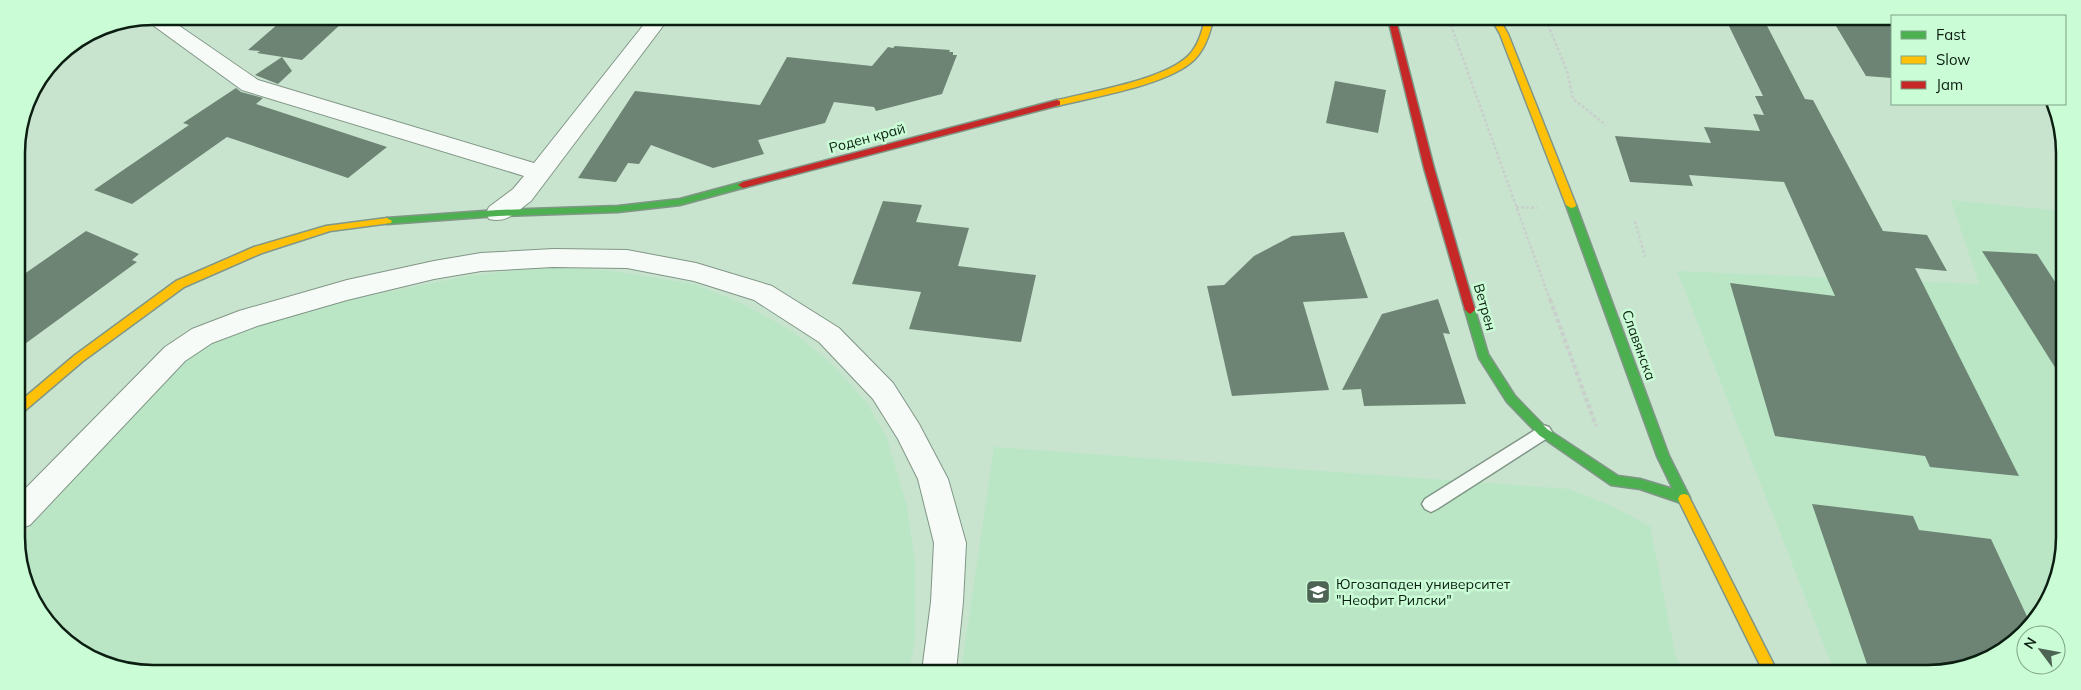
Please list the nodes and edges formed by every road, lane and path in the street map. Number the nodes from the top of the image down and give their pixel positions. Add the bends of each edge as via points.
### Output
1 (165, 25) edge
2 (654, 25) edge
3 (1209, 25) edge
4 (1393, 25) edge
5 (1451, 25) edge
6 (1499, 25) edge
7 (1548, 25) edge
8 (1606, 125) dead end
9 (539, 172) junction
10 (1516, 207) junction
11 (1537, 208) dead end
12 (498, 213) junction
13 (1635, 221) dead end
14 (1645, 257) dead end
15 (25, 404) edge
16 (1543, 432) junction
17 (1598, 434) dead end
18 (1684, 498) junction
19 (1431, 504) dead end
20 (25, 510) edge
21 (940, 665) edge
22 (1767, 665) edge

1 - 9 street via 250,84
2 - 9 street
3 - 12 street, Роден край via 1202,44 1188,62 1174,71 1146,80 680,202 618,209
4 - 16 street, Ветрен via 1429,168 1484,355 1511,399
5 - 10 path
6 - 18 street, Славянска via 1574,212 1663,456
7 - 8 path via 1567,70 1574,99
9 - 12 street via 522,195
10 - 11 path
10 - 17 path
12 - 15 street, Роден край via 398,219 330,228 258,250 180,284 79,358
13 - 14 path
16 - 18 street, Ветрен via 1615,481 1640,484
16 - 19 lane
18 - 22 street, Славянска
20 - 21 street via 175,354 202,336 302,302 434,270 481,262 544,258 627,259 696,272 763,293 829,335 883,391 933,479 950,543

